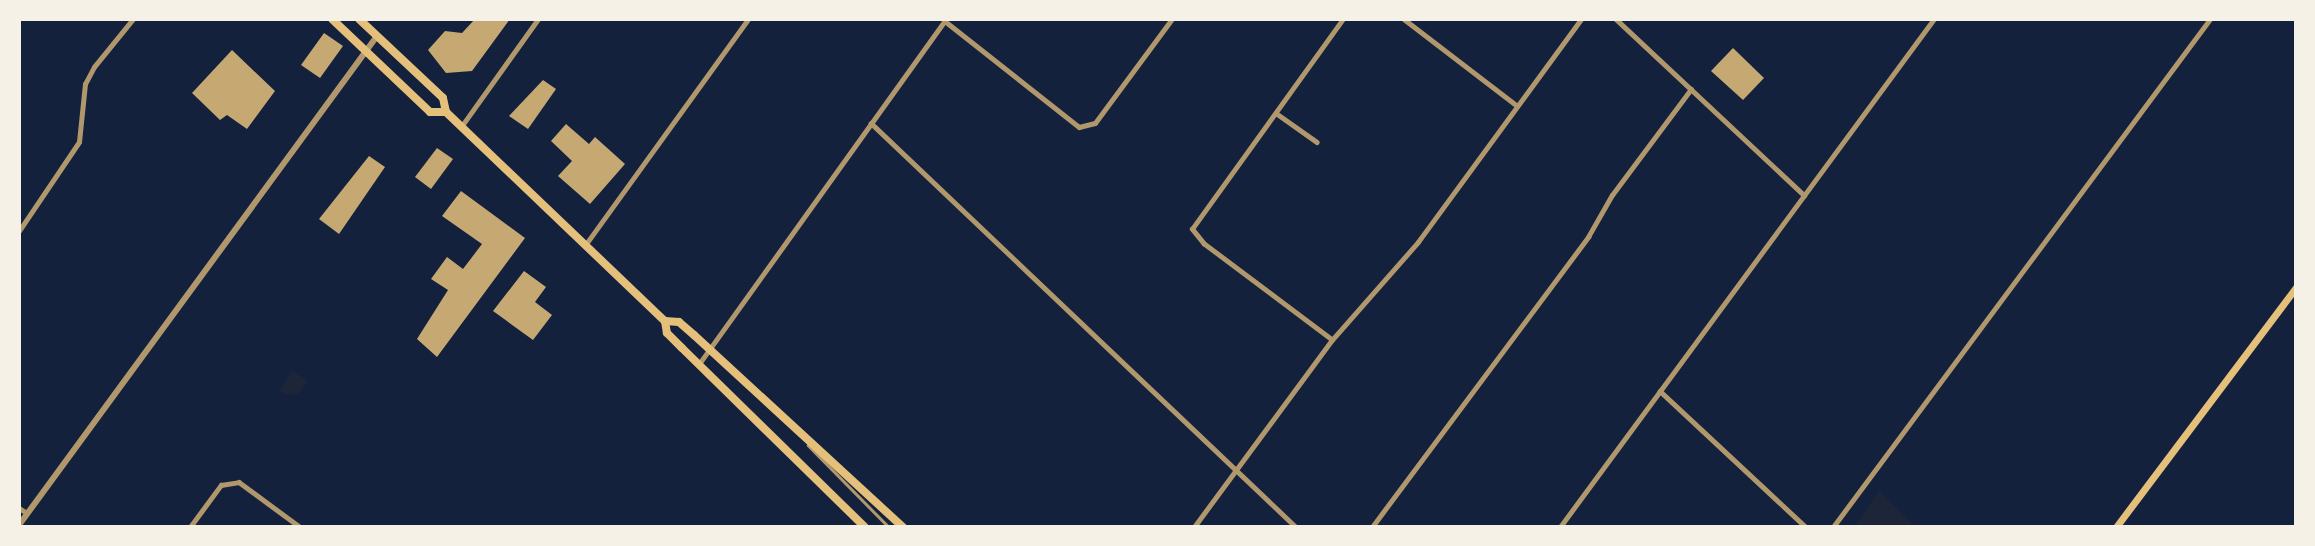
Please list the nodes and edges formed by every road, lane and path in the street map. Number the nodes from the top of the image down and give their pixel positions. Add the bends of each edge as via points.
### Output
1 (133, 19) edge
2 (332, 19) edge
3 (359, 19) edge
4 (538, 19) edge
5 (748, 19) edge
6 (1172, 19) edge
7 (1343, 19) edge
8 (1404, 19) edge
9 (1581, 19) edge
10 (1616, 19) edge
11 (1934, 19) edge
12 (2210, 19) edge
13 (945, 20) edge
14 (377, 36) junction
15 (367, 53) junction
16 (1691, 89) junction
17 (1516, 105) junction
18 (446, 112) junction
19 (1276, 113) junction
20 (871, 123) junction
21 (461, 127) junction
22 (1317, 142) dead end
23 (1804, 195) junction
24 (19, 231) edge
25 (586, 244) junction
26 (2296, 287) edge
27 (665, 321) junction
28 (1332, 340) junction
29 (710, 350) junction
30 (699, 364) junction
31 (1660, 391) junction
32 (794, 426) junction
33 (1236, 469) junction
34 (19, 508) edge
35 (28, 514) junction
36 (19, 526) edge
37 (190, 527) edge
38 (300, 527) edge
39 (865, 527) edge
40 (889, 527) edge
41 (903, 527) edge
42 (1194, 527) edge
43 (1296, 527) edge
44 (1372, 527) edge
45 (1560, 527) edge
46 (1806, 527) edge
47 (1833, 527) edge
48 (2116, 527) edge

1 - 24 street via 94,67 85,84 79,142
2 - 15 main road
3 - 14 main road
4 - 21 street
5 - 25 street
6 - 13 street via 1095,123 1079,127
7 - 19 street
8 - 17 street
9 - 17 street
10 - 16 street
11 - 23 street
12 - 47 street
13 - 20 street
14 - 15 street
14 - 18 main road via 443,98
15 - 18 main road via 430,112
15 - 35 street
16 - 23 street
16 - 44 street via 1612,195 1588,237
17 - 28 street via 1419,242
18 - 21 main road
19 - 22 street
19 - 28 street via 1192,229 1204,244
20 - 29 street
20 - 33 street
21 - 25 main road
23 - 31 street
25 - 27 main road
26 - 48 main road
27 - 29 main road via 679,322
27 - 30 main road via 667,333
28 - 33 street
29 - 30 street
29 - 32 main road
30 - 39 main road
31 - 45 street
31 - 46 street
32 - 40 lane via 813,452
32 - 41 main road
33 - 42 street
33 - 43 street
34 - 35 street
35 - 36 street
37 - 38 street via 221,485 239,482

